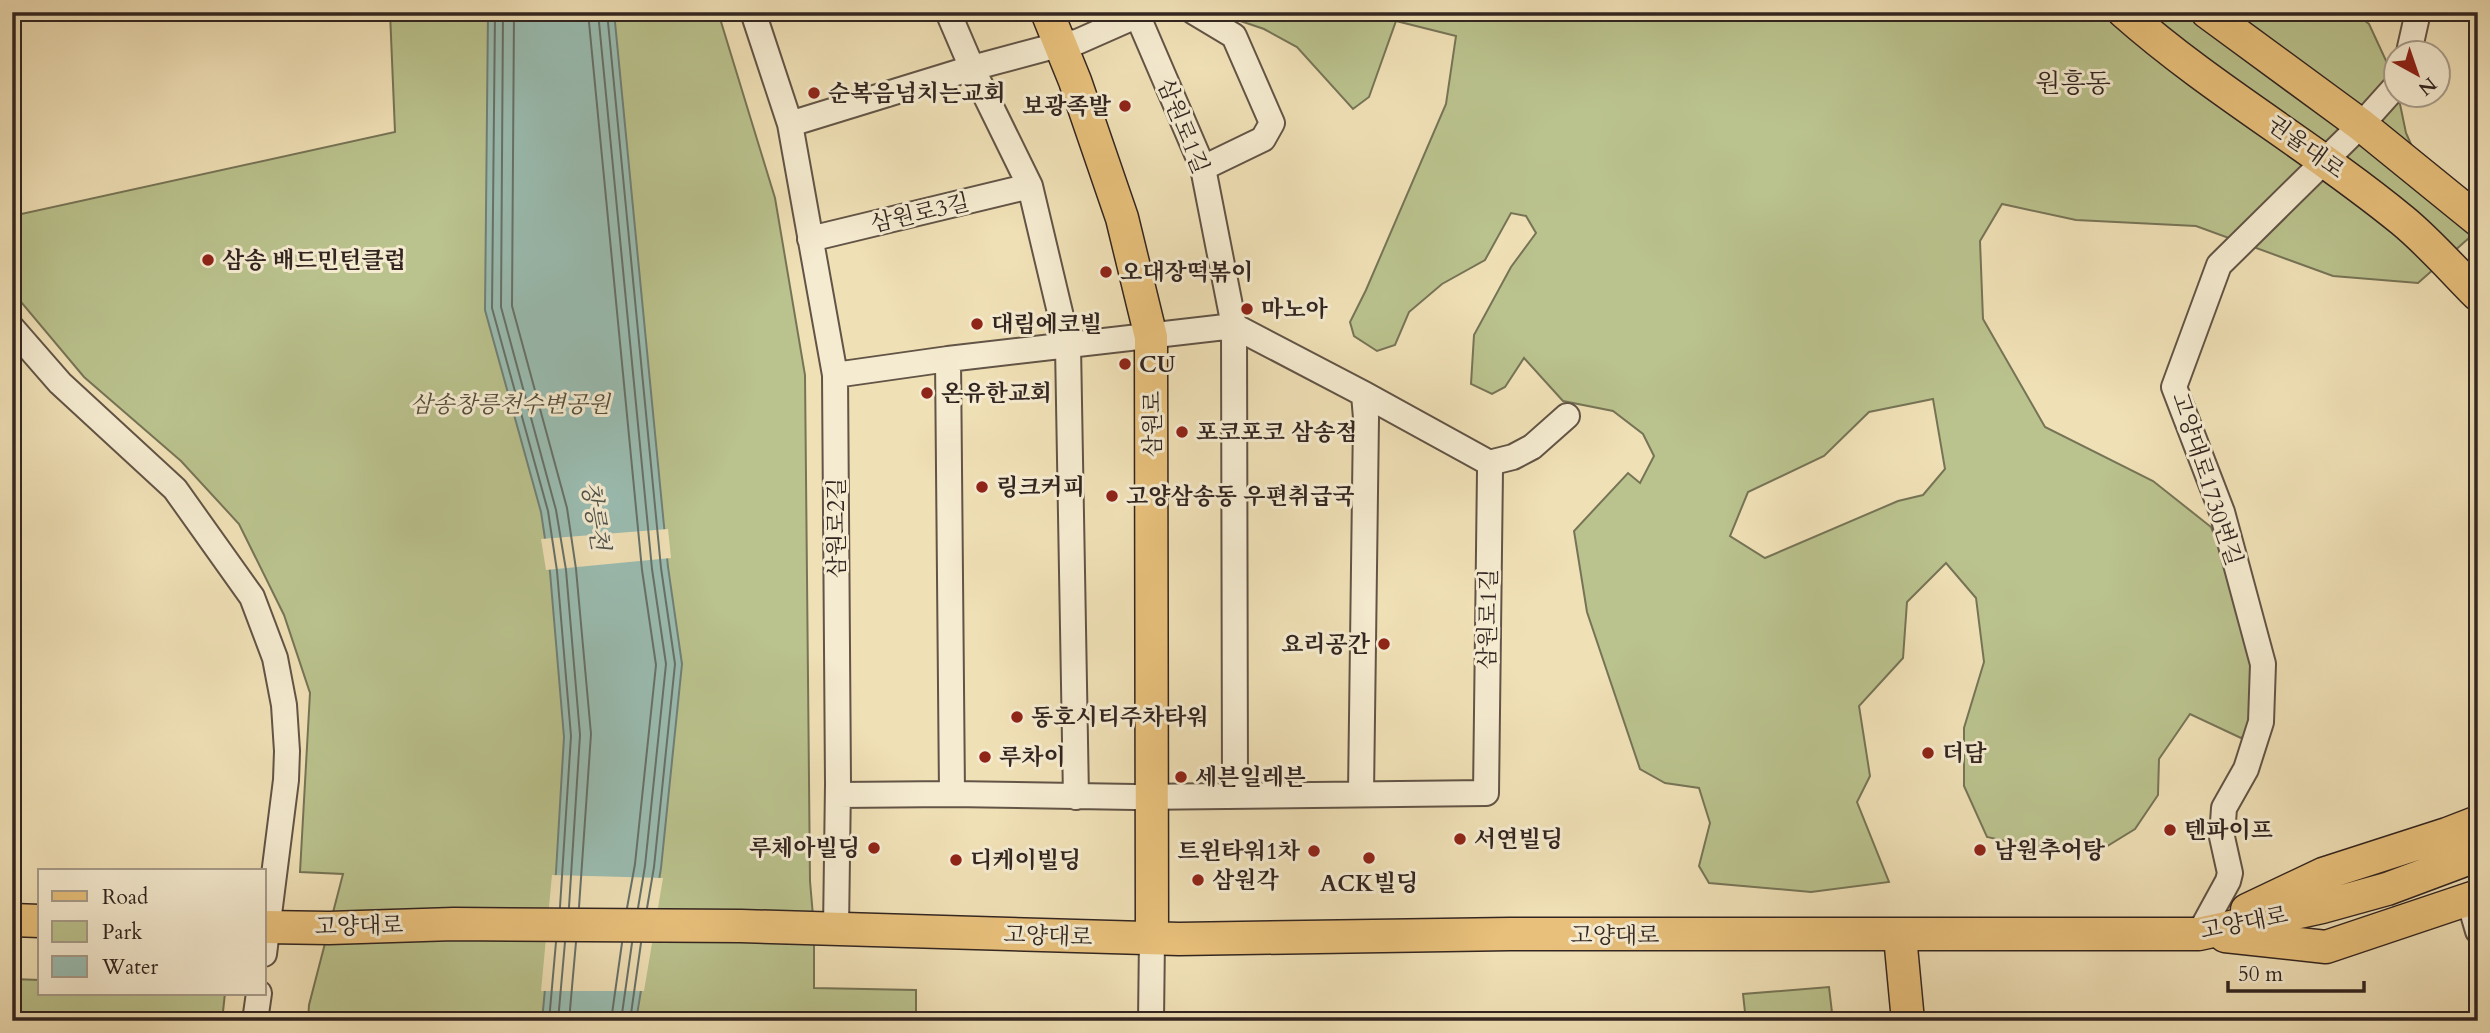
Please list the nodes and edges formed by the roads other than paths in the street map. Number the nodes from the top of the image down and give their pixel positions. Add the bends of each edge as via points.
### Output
1 (753, 12) edge
2 (948, 12) edge
3 (1046, 12) edge
4 (1194, 12) edge
5 (2124, 12) edge
6 (2207, 12) edge
7 (2418, 12) edge
8 (1139, 13) edge
9 (2412, 38) edge
10 (1062, 44) junction
11 (972, 68) junction
12 (2382, 102) edge
13 (790, 124) junction
14 (2361, 125) junction
15 (2325, 161) junction
16 (1203, 169) junction
17 (1030, 186) junction
18 (2478, 220) edge
19 (810, 239) junction
20 (2478, 295) edge
21 (1234, 326) junction
22 (12, 328) edge
23 (1151, 337) junction
24 (1068, 346) junction
25 (948, 359) junction
26 (835, 375) junction
27 (1364, 394) junction
28 (1567, 416) dead end
29 (1489, 463) junction
30 (1361, 793) junction
31 (952, 794) junction
32 (838, 795) junction
33 (1235, 795) junction
34 (1076, 797) junction
35 (1152, 797) junction
36 (2478, 822) edge
37 (2478, 855) edge
38 (2473, 898) edge
39 (12, 920) edge
40 (38, 921) edge
41 (836, 929) junction
42 (2478, 931) edge
43 (2199, 934) junction
44 (266, 936) edge
45 (1900, 936) junction
46 (1152, 937) junction
47 (259, 995) edge
48 (255, 1021) edge
49 (1151, 1021) edge
50 (1908, 1021) edge

1 - 13 street
2 - 11 street
3 - 10 main road, 삼원로
4 - 16 street via 1234,36 1272,123 1263,139
5 - 15 main road, 권율대로 via 2162,46
6 - 14 main road
7 - 9 street
8 - 10 street via 1077,42
8 - 16 street, 삼원로1길
10 - 11 street
10 - 23 main road, 삼원로 via 1122,218
11 - 13 street
11 - 17 street
12 - 14 street, 고양대로1730번길
13 - 19 street
14 - 15 street, 고양대로1730번길
14 - 18 main road
15 - 20 main road, 권율대로 via 2404,221
15 - 43 street, 고양대로1730번길 via 2218,265 2174,387 2222,512 2263,664 2261,722 2246,769 2224,808 2222,837 2230,873
16 - 21 street, 삼원로1길
17 - 19 street, 삼원로3길
17 - 24 street
19 - 26 street
21 - 23 street
21 - 27 street
21 - 33 street, 삼원로1길
22 - 44 street via 60,383 175,489 252,597 275,658 287,751
23 - 24 street
23 - 35 main road, 삼원로
24 - 25 street
24 - 34 street
25 - 26 street
25 - 31 street
26 - 32 street, 삼원로2길
27 - 29 street
27 - 30 street
28 - 29 street via 1532,447
29 - 30 street, 삼원로1길 via 1486,793
30 - 33 street, 삼원로1길
31 - 32 street
31 - 34 street
32 - 41 street, 삼원로2길
33 - 35 street, 삼원로1길
34 - 35 street
35 - 46 main road, 삼원로
36 - 43 main road via 2323,874
37 - 43 main road, 고양대로 via 2387,889
38 - 42 street
38 - 43 main road via 2326,947
39 - 40 main road
41 - 44 main road, 고양대로 via 454,923 329,928
41 - 46 main road, 고양대로
43 - 45 main road, 고양대로
45 - 46 main road, 고양대로
45 - 50 main road
46 - 49 street
47 - 48 street

